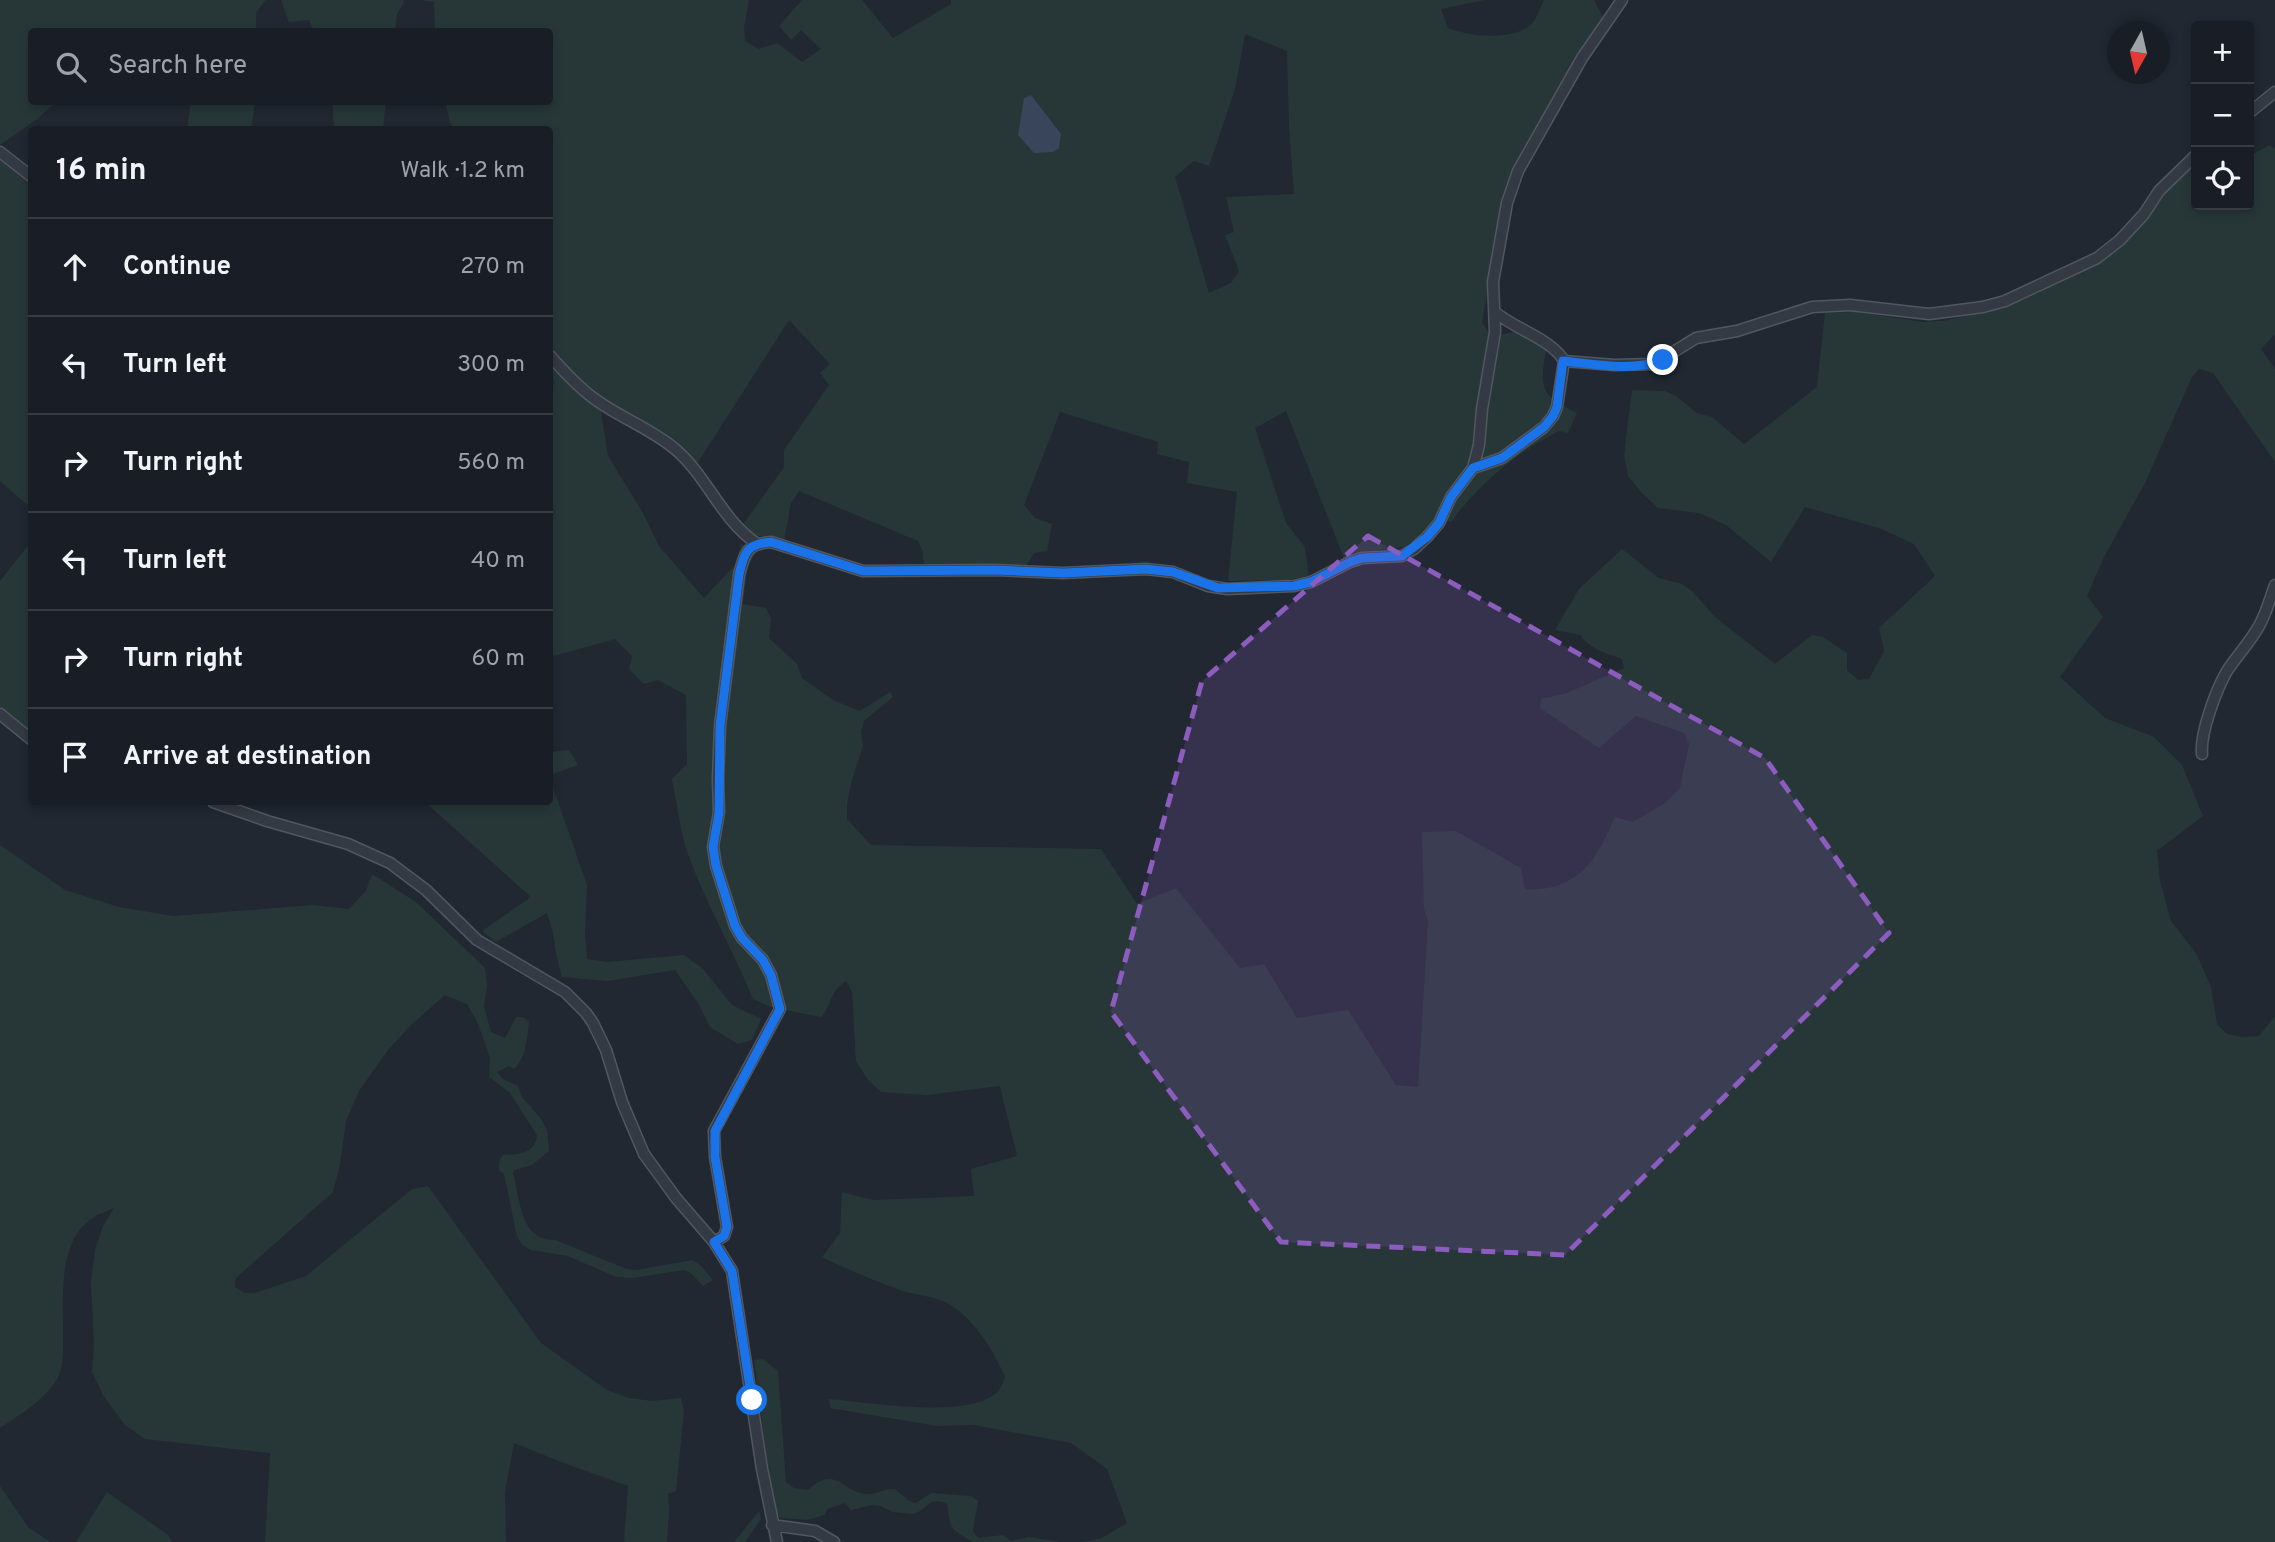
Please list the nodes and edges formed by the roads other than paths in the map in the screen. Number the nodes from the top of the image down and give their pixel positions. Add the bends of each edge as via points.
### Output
1 (1622, 0) edge
2 (2275, 92) edge
3 (2254, 109) edge
4 (0, 152) edge
5 (2191, 160) edge
6 (28, 174) edge
7 (1494, 312) junction
8 (1517, 328) junction
9 (1495, 332) junction
10 (553, 359) edge
11 (1563, 361) junction
12 (1473, 468) junction
13 (756, 543) junction
14 (2275, 585) edge
15 (0, 714) edge
16 (28, 737) edge
17 (2202, 754) dead end
18 (222, 805) edge
19 (714, 1242) junction
20 (772, 1525) junction
21 (777, 1542) edge
22 (834, 1542) edge

1 - 7 street via 1582,58 1518,171 1493,282
2 - 3 street
4 - 6 street
5 - 11 street via 2120,240 2097,258 2005,301 1929,314 1857,305 1812,307 1737,331 1696,338 1654,364
7 - 8 street
7 - 9 street
8 - 9 street
8 - 11 street via 1543,342
9 - 12 street
10 - 13 street via 593,398 675,449 740,533
11 - 12 street via 1557,407 1544,427 1502,458
12 - 13 street via 1439,523 1413,549 1402,556 1362,558 1294,586 1218,588 1173,572 1146,569 863,571 771,542
13 - 19 street via 747,550 739,575 720,726 719,813 713,847 735,926 763,960 780,1009 715,1131 727,1227 724,1236
14 - 17 street via 2260,623 2227,671 2204,728
15 - 16 street
18 - 19 street via 348,844 390,863 426,890 477,940 575,1000 599,1034 644,1154
19 - 20 street via 732,1271 736,1288
20 - 21 street
20 - 22 street via 815,1531

